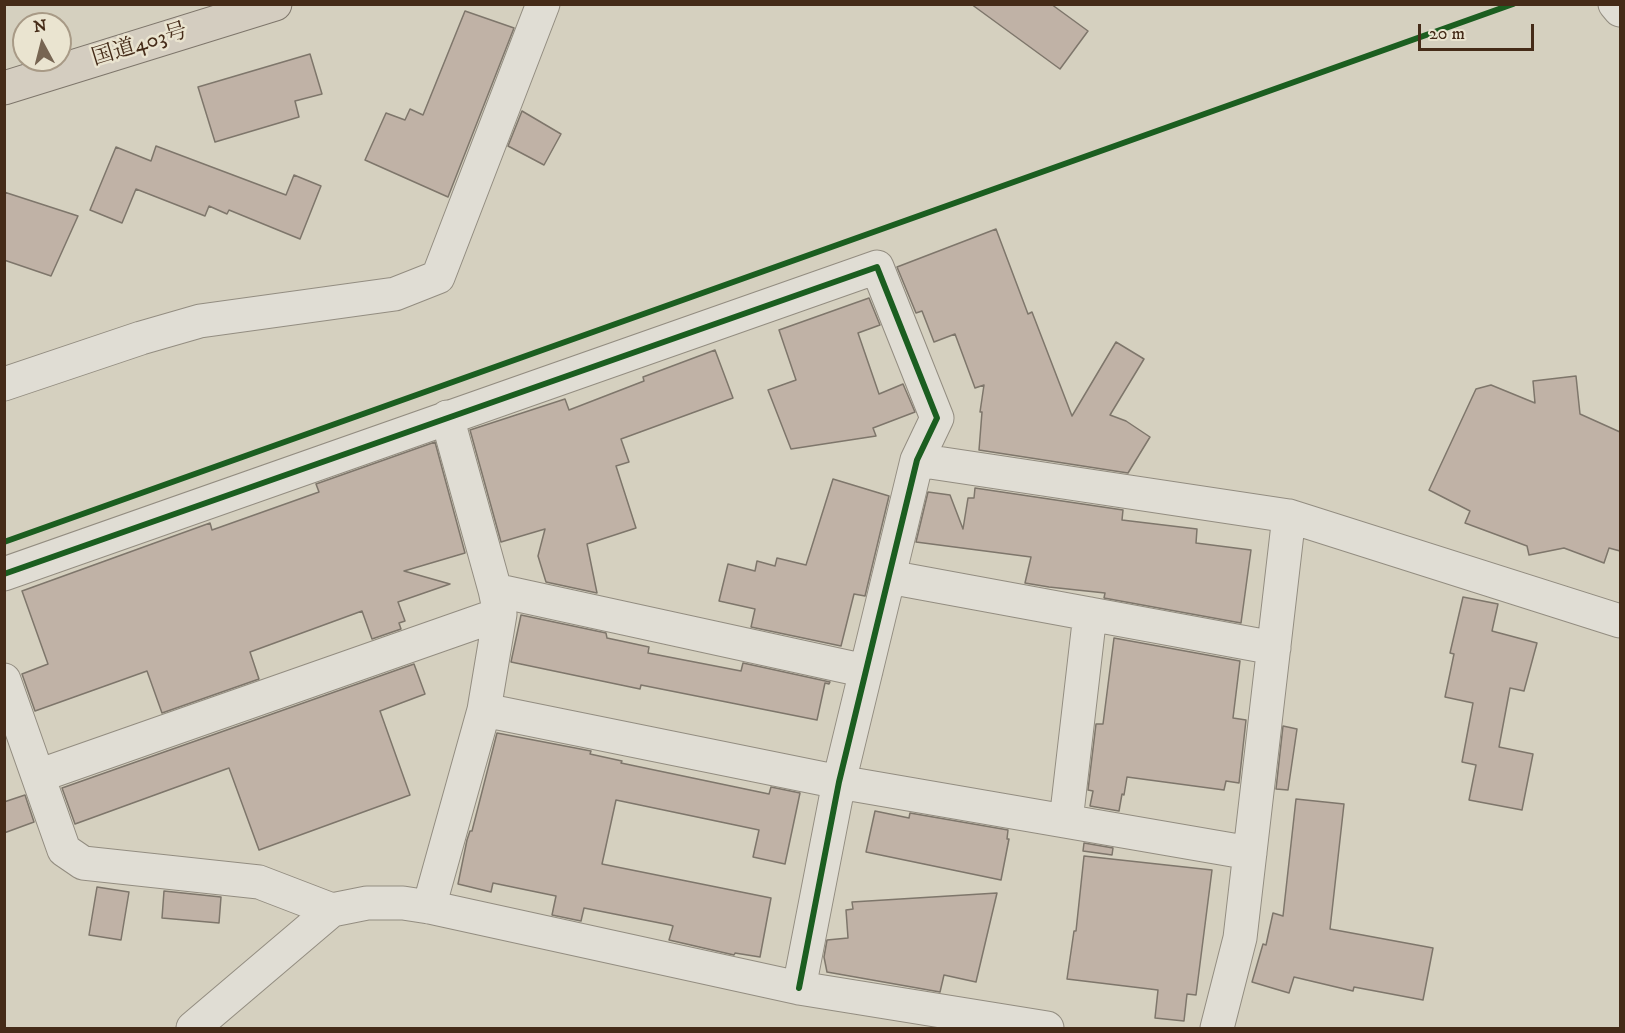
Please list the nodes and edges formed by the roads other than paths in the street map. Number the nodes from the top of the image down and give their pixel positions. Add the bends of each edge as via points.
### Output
1 (275, 4) edge
2 (543, 4) edge
3 (1616, 4) edge
4 (1620, 10) edge
5 (4, 88) edge
6 (4, 384) edge
7 (447, 417) junction
8 (917, 460) junction
9 (1290, 516) junction
10 (4, 574) edge
11 (889, 577) junction
12 (497, 602) junction
13 (1090, 614) junction
14 (1618, 614) edge
15 (1274, 648) junction
16 (866, 671) junction
17 (4, 680) edge
18 (484, 710) junction
19 (38, 776) junction
20 (839, 782) junction
21 (1066, 822) junction
22 (1250, 853) junction
23 (429, 908) junction
24 (332, 910) junction
25 (799, 988) junction
26 (193, 1029) edge
27 (1047, 1029) edge
28 (1217, 1029) edge

1 - 5 highway, 国道403号
2 - 6 street via 438,277 395,294 200,321
3 - 4 street
7 - 8 street via 877,267 937,418
7 - 10 street
7 - 12 street
8 - 9 street
8 - 11 street
9 - 14 street
9 - 15 street
11 - 13 street
11 - 16 street
12 - 16 street
12 - 18 street
12 - 19 street
13 - 15 street
13 - 21 street
15 - 22 street
16 - 20 street
17 - 19 street
18 - 20 street
18 - 23 street
19 - 24 street via 64,850 83,863 259,882
20 - 21 street
20 - 25 street
21 - 22 street
22 - 28 street via 1240,938
23 - 24 street via 367,903
23 - 25 street
24 - 26 street
25 - 27 street

